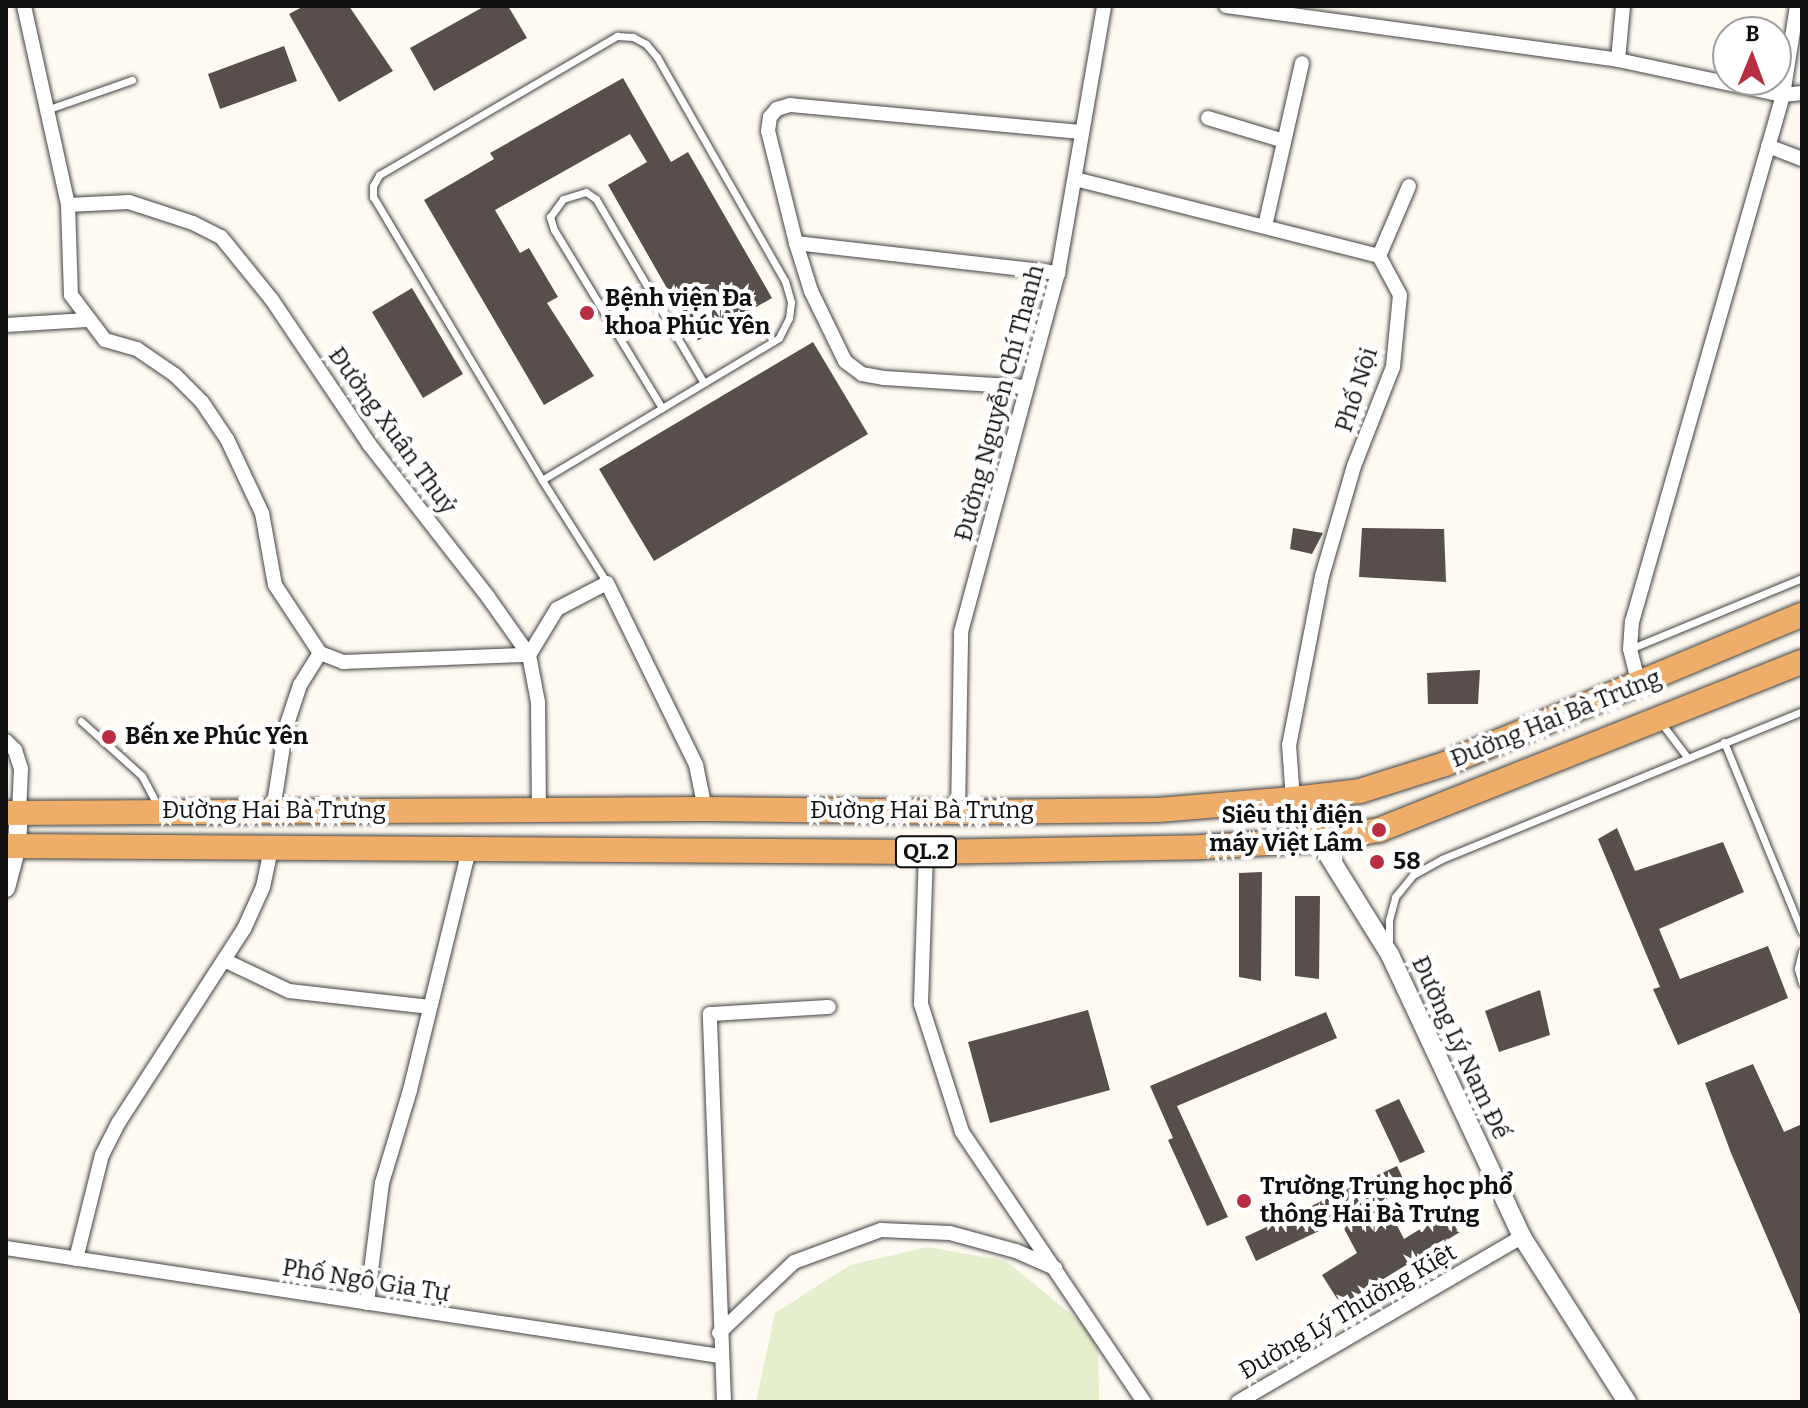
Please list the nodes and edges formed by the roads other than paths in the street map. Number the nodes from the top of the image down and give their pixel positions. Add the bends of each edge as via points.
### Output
1 (24, 6) edge
2 (1104, 6) edge
3 (1226, 6) edge
4 (1623, 6) edge
5 (1797, 6) edge
6 (1792, 38) edge
7 (1618, 60) junction
8 (1302, 63) dead end
9 (132, 80) dead end
10 (1712, 80) edge
11 (1783, 96) edge
12 (49, 109) junction
13 (1208, 118) dead end
14 (1082, 132) junction
15 (1284, 141) junction
16 (1768, 146) junction
17 (1802, 159) edge
18 (1075, 179) junction
19 (1409, 186) dead end
20 (68, 205) junction
21 (1265, 226) junction
22 (796, 243) junction
23 (1379, 256) junction
24 (1058, 273) junction
25 (87, 320) junction
26 (6, 325) edge
27 (704, 383) junction
28 (1026, 387) junction
29 (662, 408) junction
30 (542, 480) junction
31 (1802, 578) edge
32 (607, 583) junction
33 (1802, 615) edge
34 (1630, 649) junction
35 (320, 653) junction
36 (529, 655) junction
37 (1802, 662) edge
38 (1639, 685) junction
39 (1802, 711) edge
40 (1658, 719) junction
41 (81, 721) dead end
42 (6, 741) edge
43 (1724, 742) junction
44 (1687, 757) junction
45 (1293, 799) junction
46 (705, 809) junction
47 (273, 810) junction
48 (160, 811) junction
49 (539, 811) junction
50 (958, 812) junction
51 (13, 813) edge
52 (1320, 840) junction
53 (12, 846) edge
54 (271, 848) junction
55 (469, 849) junction
56 (706, 850) junction
57 (926, 852) junction
58 (6, 888) edge
59 (1802, 932) edge
60 (1802, 951) edge
61 (1390, 955) junction
62 (224, 960) junction
63 (1802, 983) edge
64 (430, 1007) junction
65 (829, 1007) dead end
66 (1522, 1237) junction
67 (6, 1248) edge
68 (76, 1259) junction
69 (1056, 1268) junction
70 (367, 1303) junction
71 (719, 1333) junction
72 (720, 1356) junction
73 (724, 1402) edge
74 (1144, 1402) edge
75 (1238, 1402) edge
76 (1627, 1402) edge

1 - 12 street
2 - 14 street, Đường Nguyễn Chí Thanh
3 - 7 street
4 - 7 street
5 - 6 street
7 - 10 street
8 - 15 street
9 - 12 lane
11 - 16 street
12 - 20 street
13 - 15 street
14 - 18 street, Đường Nguyễn Chí Thanh
14 - 22 street via 790,105 777,109 768,131
15 - 21 street
16 - 17 street
16 - 34 street via 1632,622
18 - 21 street
18 - 24 street, Đường Nguyễn Chí Thanh
19 - 23 street
20 - 25 street via 71,295
20 - 36 street, Đường Xuân Thuỷ via 129,202 221,237
21 - 23 street
22 - 24 street
22 - 28 street via 811,291 845,361 862,374
23 - 45 street, Phố Nội via 1400,295 1393,367 1354,466 1322,576 1289,745
24 - 28 street, Đường Nguyễn Chí Thanh
25 - 26 street
25 - 35 street via 105,340 137,349 175,375 202,402 227,439 262,513 275,585
27 - 29 lane
27 - 29 lane via 596,199 586,192 563,199 550,217 554,230
27 - 30 lane via 779,338 791,302 785,281 657,57 633,37 617,36 379,175 373,186 373,197
28 - 50 street, Đường Nguyễn Chí Thanh via 961,632
29 - 30 lane
30 - 32 lane
31 - 34 lane
32 - 36 street via 557,609
32 - 46 street via 696,765
33 - 38 highway, Đường Hai Bà Trưng / QL.2
34 - 38 street
35 - 36 street via 343,662
35 - 47 street via 300,685 286,727
36 - 49 street, Đường Xuân Thuỷ via 538,702
37 - 40 highway, Đường Hai Bà Trưng / QL.2
38 - 40 highway
38 - 45 highway, Đường Hai Bà Trưng / QL.2 via 1445,764 1360,791
39 - 43 lane
40 - 44 lane
40 - 52 highway, Đường Hai Bà Trưng / QL.2 via 1379,830
41 - 48 lane via 142,776
42 - 51 street via 21,769
43 - 44 lane
43 - 59 lane
44 - 61 lane via 1413,875 1395,897 1389,920
45 - 50 highway, Đường Hai Bà Trưng / QL.2 via 1158,810
45 - 52 street, Đường Lý Nam Đế
46 - 49 highway, Đường Hai Bà Trưng / QL.2
46 - 50 highway, Đường Hai Bà Trưng / QL.2
46 - 56 highway
47 - 48 highway, Đường Hai Bà Trưng / QL.2
47 - 49 highway, Đường Hai Bà Trưng / QL.2
48 - 51 highway, Đường Hai Bà Trưng / QL.2
51 - 53 street
52 - 57 highway, Đường Hai Bà Trưng / QL.2
52 - 61 street, Đường Lý Nam Đế
53 - 54 highway, Đường Hai Bà Trưng / QL.2
53 - 58 street
54 - 55 highway, Đường Hai Bà Trưng / QL.2
54 - 62 street via 263,887
55 - 56 highway, Đường Hai Bà Trưng / QL.2
55 - 64 street
56 - 57 highway, Đường Hai Bà Trưng / QL.2
57 - 69 street via 921,1004 962,1132
60 - 63 lane
61 - 66 street, Đường Lý Nam Đế
62 - 64 street via 289,991
62 - 68 street via 102,1155
64 - 70 street via 382,1183
65 - 71 street via 710,1014
66 - 75 street, Đường Lý Thường Kiệt
66 - 76 street, Đường Lý Nam Đế
67 - 68 street, Phố Ngô Gia Tự
68 - 70 street, Phố Ngô Gia Tự
69 - 71 street via 950,1233 881,1230 794,1262
69 - 74 street
70 - 72 street, Phố Ngô Gia Tự
71 - 72 street
72 - 73 street

